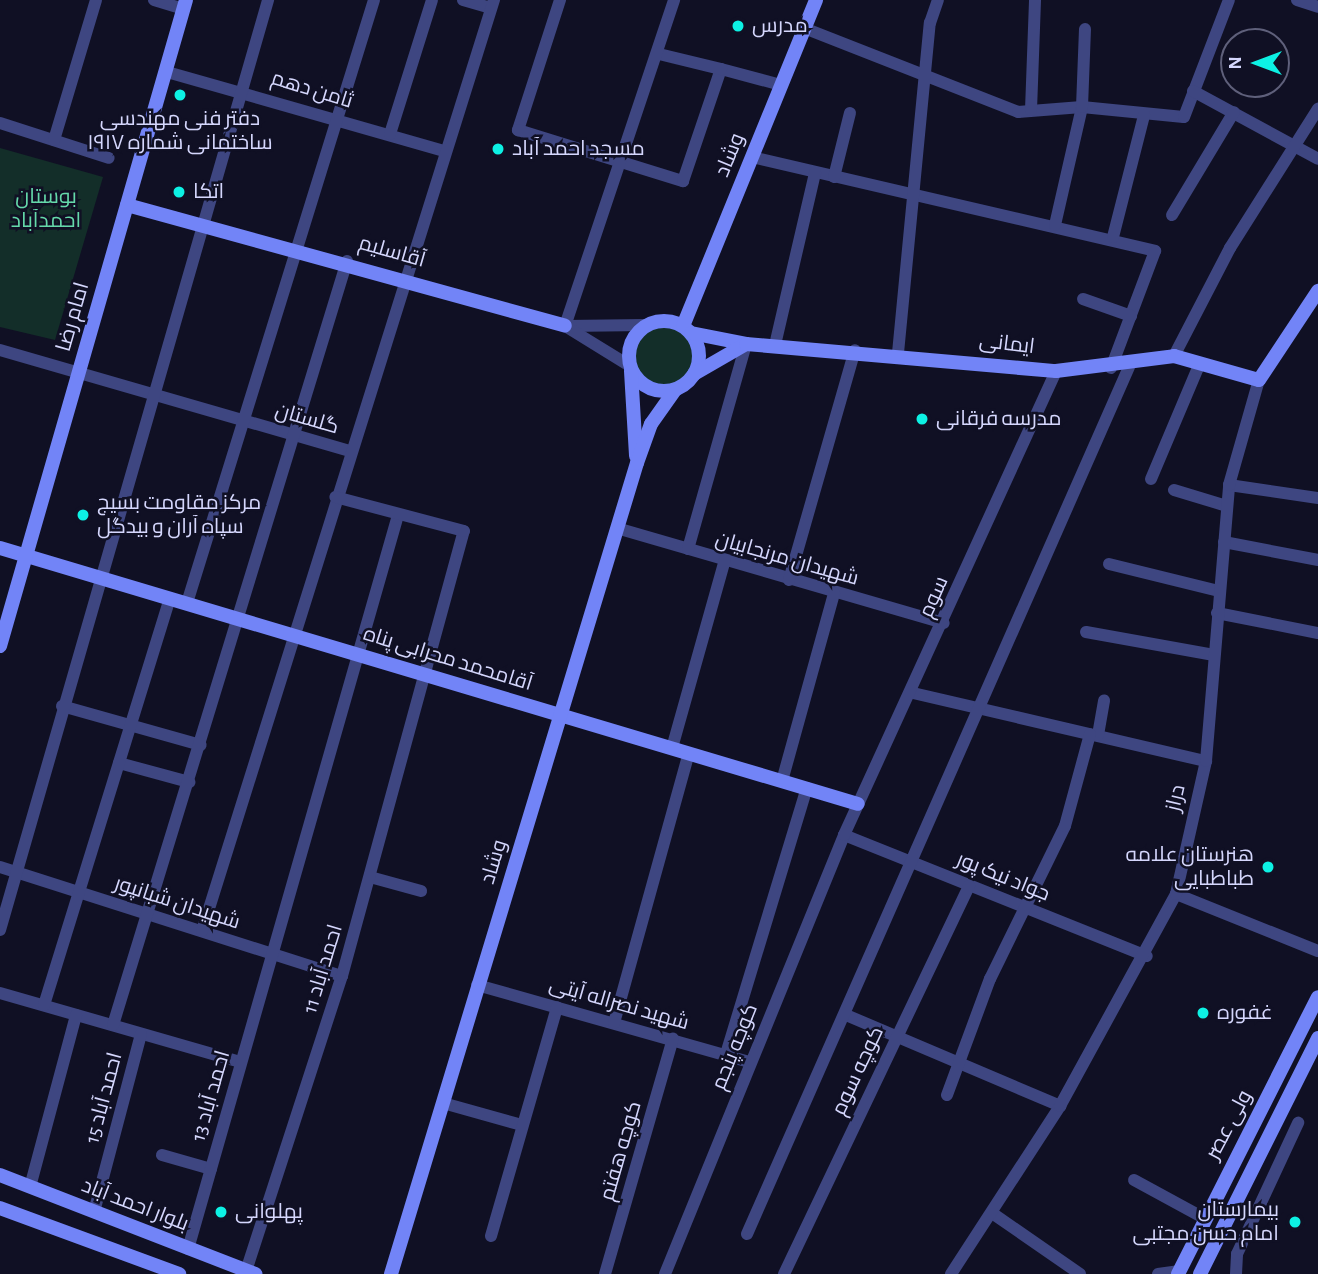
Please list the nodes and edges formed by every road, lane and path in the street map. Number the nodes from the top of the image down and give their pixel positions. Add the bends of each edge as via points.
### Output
1 (96, 0) edge
2 (154, 0) edge
3 (268, 0) edge
4 (374, 0) edge
5 (432, 0) edge
6 (463, 0) edge
7 (560, 0) edge
8 (674, 0) edge
9 (816, 0) edge
10 (939, 0) edge
11 (1035, 0) edge
12 (1229, 0) edge
13 (1297, 0) edge
14 (185, 4) edge
15 (492, 4) edge
16 (1318, 7) edge
17 (804, 29) junction
18 (1086, 29) dead end
19 (659, 54) junction
20 (721, 69) junction
21 (167, 72) junction
22 (926, 75) junction
23 (781, 85) junction
24 (243, 90) junction
25 (1194, 91) junction
26 (1082, 107) junction
27 (1318, 109) edge
28 (1031, 110) junction
29 (850, 113) dead end
30 (1234, 113) junction
31 (1144, 115) junction
32 (338, 118) junction
33 (0, 123) edge
34 (390, 134) junction
35 (54, 140) junction
36 (1295, 146) junction
37 (444, 150) junction
38 (752, 157) junction
39 (109, 158) dead end
40 (1318, 159) edge
41 (624, 163) junction
42 (815, 173) junction
43 (834, 177) junction
44 (911, 197) junction
45 (127, 205) junction
46 (1172, 215) dead end
47 (202, 224) junction
48 (1055, 225) junction
49 (1113, 237) junction
50 (297, 248) junction
51 (347, 261) junction
52 (403, 277) junction
53 (1318, 291) edge
54 (1083, 299) dead end
55 (1130, 316) junction
56 (646, 325) junction
57 (565, 326) junction
58 (687, 330) junction
59 (746, 344) junction
60 (775, 345) junction
61 (0, 350) edge
62 (855, 350) junction
63 (898, 353) junction
64 (1174, 356) junction
65 (1200, 363) junction
66 (1129, 367) junction
67 (630, 368) junction
68 (1111, 368) junction
69 (1056, 371) junction
70 (79, 374) junction
71 (694, 374) junction
72 (1259, 380) junction
73 (675, 390) junction
74 (152, 395) junction
75 (244, 421) junction
76 (295, 436) junction
77 (350, 451) junction
78 (637, 463) junction
79 (1151, 479) dead end
80 (1229, 485) junction
81 (1174, 491) dead end
82 (335, 498) junction
83 (1318, 498) edge
84 (1227, 506) junction
85 (398, 515) junction
86 (620, 529) junction
87 (1224, 542) junction
88 (0, 548) edge
89 (688, 549) junction
90 (26, 555) junction
91 (725, 560) junction
92 (1318, 560) edge
93 (1109, 564) dead end
94 (97, 576) junction
95 (789, 580) junction
96 (1219, 591) junction
97 (834, 593) junction
98 (170, 598) junction
99 (187, 603) junction
100 (1217, 614) junction
101 (240, 619) junction
102 (944, 623) junction
103 (1086, 632) dead end
104 (1318, 633) edge
105 (293, 635) junction
106 (0, 646) edge
107 (356, 654) junction
108 (1214, 655) junction
109 (425, 674) junction
110 (913, 692) junction
111 (1104, 701) dead end
112 (62, 706) junction
113 (976, 708) junction
114 (562, 715) junction
115 (131, 725) junction
116 (1094, 734) junction
117 (201, 745) junction
118 (672, 748) junction
119 (689, 753) junction
120 (1206, 761) junction
121 (119, 763) junction
122 (782, 781) junction
123 (189, 782) junction
124 (807, 788) junction
125 (858, 804) junction
126 (844, 835) junction
127 (915, 861) junction
128 (0, 867) edge
129 (16, 872) junction
130 (370, 877) junction
131 (969, 886) junction
132 (421, 891) dead end
133 (80, 892) junction
134 (1176, 894) junction
135 (1025, 907) junction
136 (147, 914) junction
137 (0, 930) edge
138 (202, 931) junction
139 (1318, 951) edge
140 (270, 953) junction
141 (1146, 956) junction
142 (342, 976) junction
143 (478, 985) junction
144 (0, 993) edge
145 (1318, 997) edge
146 (44, 1005) junction
147 (557, 1007) junction
148 (76, 1015) junction
149 (846, 1015) junction
150 (614, 1023) junction
151 (113, 1025) junction
152 (141, 1034) junction
153 (896, 1035) junction
154 (1318, 1038) edge
155 (673, 1039) junction
156 (726, 1054) junction
157 (240, 1062) junction
158 (750, 1062) junction
159 (961, 1062) junction
160 (947, 1095) dead end
161 (443, 1102) junction
162 (1060, 1106) junction
163 (1298, 1123) dead end
164 (522, 1125) junction
165 (162, 1155) dead end
166 (211, 1169) junction
167 (0, 1175) edge
168 (1133, 1180) dead end
169 (30, 1186) junction
170 (0, 1208) edge
171 (94, 1212) junction
172 (992, 1213) junction
173 (1204, 1218) junction
174 (747, 1234) dead end
175 (491, 1236) dead end
176 (188, 1249) junction
177 (251, 1272) edge
178 (1179, 1272) edge
179 (180, 1274) edge
180 (391, 1274) edge
181 (605, 1274) edge
182 (665, 1274) edge
183 (784, 1274) edge
184 (951, 1274) edge
185 (1080, 1274) edge
186 (1158, 1274) edge
187 (1200, 1274) edge
188 (1236, 1274) edge

1 - 35 street
2 - 14 street
3 - 24 street
4 - 32 street
5 - 34 street
6 - 15 street
7 - 41 street via 518,130
8 - 19 street
9 - 17 street, وشاد
10 - 22 street via 930,23
11 - 28 street
12 - 25 street
13 - 16 street
14 - 21 street, امام رضا
15 - 37 street
17 - 22 street
17 - 23 street, وشاد
18 - 26 street
19 - 20 street
19 - 41 street
20 - 23 street
20 - 41 street via 683,180
21 - 24 street, ثامن دهم
21 - 45 street, امام رضا
22 - 28 street via 1018,111
22 - 44 street
23 - 38 street, وشاد
24 - 32 street, ثامن دهم
24 - 47 street
25 - 30 street
25 - 31 street via 1184,117
26 - 28 street
26 - 31 street
26 - 48 street
27 - 36 street
29 - 43 street
30 - 36 street
30 - 46 street
31 - 49 street
32 - 34 street, ثامن دهم
32 - 50 street
33 - 35 street
34 - 37 street, ثامن دهم
35 - 39 street
36 - 40 street
36 - 64 street via 1230,248
37 - 52 street
38 - 42 street
38 - 58 street, وشاد
41 - 57 street
42 - 43 street
42 - 60 street
43 - 44 street
44 - 48 street
44 - 63 street
45 - 47 street, آقاسلیم
45 - 70 street, امام رضا
47 - 50 street, آقاسلیم
47 - 74 street
48 - 49 street
49 - 55 street via 1155,251
50 - 51 street, آقاسلیم
50 - 75 street
51 - 52 street, آقاسلیم
51 - 76 street
52 - 57 street, آقاسلیم
52 - 77 street, گلستان
53 - 72 street, دراز
54 - 55 street
55 - 68 street
56 - 57 street, آقاسلیم
56 - 58 street via 663,320
56 - 67 street via 629,346
57 - 67 street
58 - 59 street, ایمانی
58 - 71 street via 699,354
59 - 60 street, ایمانی
59 - 71 street
59 - 89 street
60 - 62 street, ایمانی
61 - 70 street, گلستان
62 - 63 street, ایمانی
62 - 95 street
63 - 69 street, ایمانی
64 - 65 street, ایمانی
64 - 66 street, ایمانی
65 - 72 street, ایمانی
65 - 79 street
66 - 68 street, ایمانی
66 - 113 street
67 - 73 street via 645,386
67 - 78 street
68 - 69 street, ایمانی
69 - 102 street, سوم
70 - 74 street, گلستان
70 - 90 street, امام رضا
71 - 73 street
72 - 80 street, دراز
73 - 78 street via 651,424
74 - 75 street, گلستان
74 - 94 street
75 - 76 street, گلستان
75 - 99 street
76 - 77 street, گلستان
76 - 101 street
77 - 82 street
78 - 86 street, وشاد
80 - 83 street
80 - 84 street, دراز
81 - 84 street
82 - 85 street
82 - 105 street
84 - 87 street, دراز
85 - 107 street, احمد آباد 13
85 - 109 street, احمد آباد 11 via 464,531
86 - 89 street, شهیدان مرنجابیان
86 - 114 street, وشاد
87 - 92 street
87 - 96 street, دراز
88 - 90 street, آقامحمد محرابی پناه
89 - 91 street, شهیدان مرنجابیان
90 - 94 street, آقامحمد محرابی پناه
90 - 106 street, امام رضا
91 - 95 street, شهیدان مرنجابیان
91 - 118 street
93 - 96 street
94 - 98 street, آقامحمد محرابی پناه
94 - 112 street
95 - 97 street, شهیدان مرنجابیان
96 - 100 street, دراز
97 - 102 street, شهیدان مرنجابیان
97 - 122 street
98 - 99 street, آقامحمد محرابی پناه
98 - 115 street
99 - 101 street, آقامحمد محرابی پناه
100 - 104 street
100 - 108 street, دراز
101 - 105 street, آقامحمد محرابی پناه
101 - 117 street
102 - 110 street, سوم
103 - 108 street
105 - 107 street, آقامحمد محرابی پناه
105 - 138 street
107 - 109 street, آقامحمد محرابی پناه
107 - 140 street, احمد آباد 13
108 - 120 street, دراز
109 - 114 street, آقامحمد محرابی پناه
109 - 130 street, احمد آباد 11
110 - 113 street
110 - 125 street, سوم
111 - 116 street
112 - 115 street
112 - 129 street
113 - 116 street
113 - 127 street
114 - 118 street, آقامحمد محرابی پناه
114 - 143 street, وشاد
115 - 117 street
115 - 121 street
116 - 120 street
116 - 135 street via 1065,826
117 - 123 street
118 - 119 street, آقامحمد محرابی پناه
119 - 122 street, آقامحمد محرابی پناه
119 - 150 street
120 - 134 street, دراز
121 - 123 street
121 - 133 street
122 - 124 street, آقامحمد محرابی پناه
123 - 136 street
124 - 125 street, آقامحمد محرابی پناه
124 - 156 street
125 - 126 street, سوم
126 - 127 street, جواد نیک پور
126 - 158 street, کوچه پنجم
127 - 131 street, جواد نیک پور
127 - 149 street
128 - 129 street, شهیدان شبانپور
129 - 133 street, شهیدان شبانپور
129 - 137 street
130 - 132 street
130 - 142 street, احمد آباد 11
131 - 135 street, جواد نیک پور
131 - 153 street, کوچه سوم
133 - 136 street, شهیدان شبانپور
133 - 146 street
134 - 139 street
134 - 141 street, دراز
135 - 141 street, جواد نیک پور
135 - 159 street
136 - 138 street, شهیدان شبانپور
136 - 151 street
138 - 140 street, شهیدان شبانپور
140 - 142 street, شهیدان شبانپور
140 - 157 street, احمد آباد 13
141 - 162 street, دراز
142 - 177 street, احمد آباد 11
143 - 147 street, شهید نصراله آیتی
143 - 161 street, وشاد
144 - 146 street
145 - 173 street, ولی عصر
146 - 148 street
147 - 150 street, شهید نصراله آیتی
147 - 164 street
148 - 151 street
148 - 169 street
149 - 153 street
149 - 174 street
150 - 155 street, شهید نصراله آیتی
151 - 152 street
152 - 157 street
152 - 171 street, احمد آباد 15
153 - 159 street
153 - 183 street, کوچه سوم
154 - 187 street
155 - 156 street, شهید نصراله آیتی
155 - 181 street, کوچه هفتم
156 - 158 street, شهید نصراله آیتی
157 - 166 street, احمد آباد 13
158 - 182 street, کوچه پنجم
159 - 160 street
159 - 162 street
161 - 164 street
161 - 180 street, وشاد
162 - 172 street, دراز
163 - 188 street via 1237,1254
164 - 175 street
165 - 166 street
166 - 176 street, احمد آباد 13
167 - 169 street, بلوار احمد آباد
168 - 173 street
169 - 171 street, بلوار احمد آباد
170 - 179 street
171 - 176 street, بلوار احمد آباد
172 - 184 street, دراز
172 - 185 street
173 - 178 street, ولی عصر
176 - 177 street, بلوار احمد آباد
176 - 179 street
178 - 186 street

